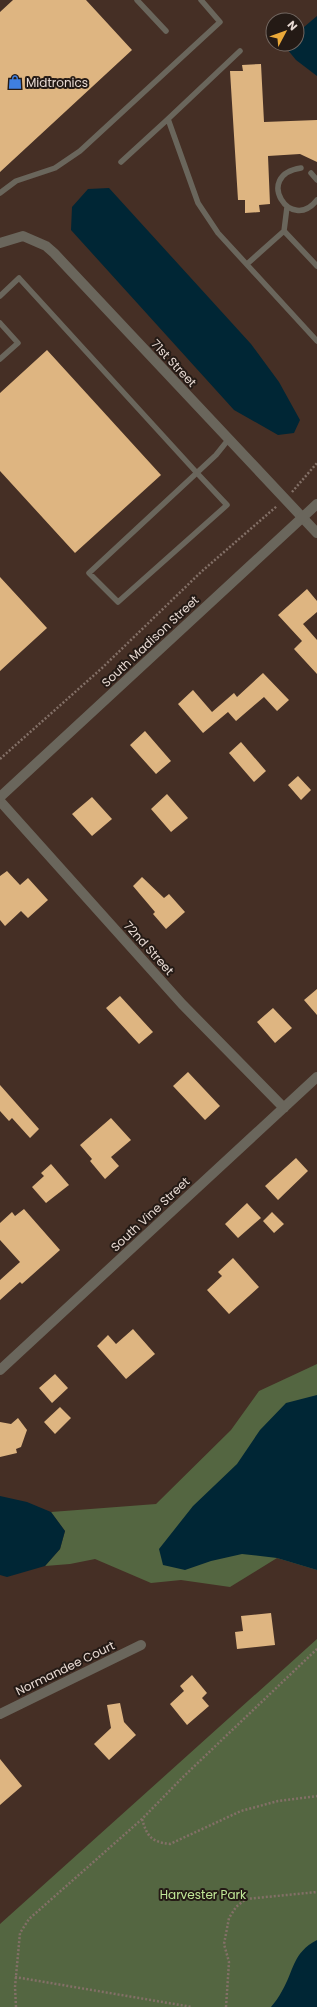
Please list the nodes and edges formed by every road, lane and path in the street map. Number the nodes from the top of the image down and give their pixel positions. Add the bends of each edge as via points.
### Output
1 (137, 0) edge
2 (201, 0) edge
3 (166, 31) dead end
4 (240, 51) dead end
5 (168, 119) junction
6 (121, 162) dead end
7 (302, 168) dead end
8 (311, 173) dead end
9 (317, 180) edge
10 (0, 193) edge
11 (317, 200) edge
12 (287, 207) junction
13 (284, 231) junction
14 (0, 243) edge
15 (247, 264) junction
16 (317, 266) edge
17 (0, 296) edge
18 (0, 323) edge
19 (317, 341) edge
20 (0, 359) edge
21 (228, 440) junction
22 (317, 463) edge
23 (197, 473) junction
24 (296, 488) dead end
25 (317, 504) edge
26 (273, 510) dead end
27 (302, 518) junction
28 (317, 534) edge
29 (0, 759) edge
30 (0, 796) edge
31 (0, 801) edge
32 (317, 1077) edge
33 (284, 1108) junction
34 (0, 1370) edge
35 (141, 1645) dead end
36 (317, 1650) edge
37 (0, 1714) edge
38 (317, 1796) edge
39 (142, 1819) junction
40 (317, 1892) edge
41 (15, 1976) junction
42 (16, 2007) edge
43 (192, 2007) edge
44 (226, 2007) edge

1 - 3 lane
2 - 10 lane via 220,22 80,151 55,168 16,181
4 - 5 lane
5 - 6 lane
5 - 15 lane via 198,203 218,233
7 - 12 lane via 286,173 279,183 279,196
8 - 9 lane
11 - 12 lane via 307,209
12 - 13 lane
13 - 15 lane
13 - 16 lane
14 - 21 street, 71st Street via 23,236 46,246
15 - 19 lane
17 - 23 lane via 20,278
18 - 20 lane via 18,343
21 - 23 lane via 216,456
21 - 27 street, 71st Street
22 - 24 path
23 - 23 lane via 226,505 118,602 89,573
25 - 27 street, South Madison Street
26 - 29 path via 201,572 102,668
27 - 28 street, 71st Street
27 - 30 street, South Madison Street
31 - 33 street, 72nd Street via 182,1004
32 - 33 street, South Vine Street
33 - 34 street, South Vine Street
35 - 37 street, Normandee Court
36 - 39 path
38 - 39 path via 278,1801 241,1811 170,1844 158,1843 146,1834
39 - 41 path via 29,1919 20,1933
40 - 44 path via 246,1899 236,1907 229,1918 224,1944 229,1962
41 - 42 path
41 - 43 path

